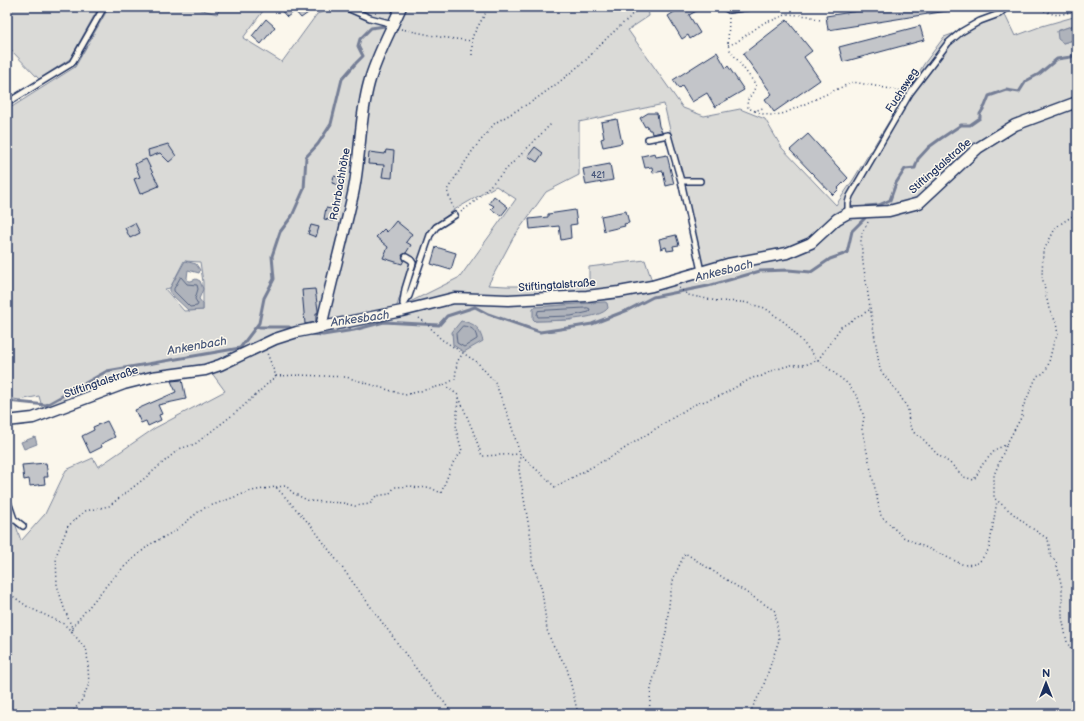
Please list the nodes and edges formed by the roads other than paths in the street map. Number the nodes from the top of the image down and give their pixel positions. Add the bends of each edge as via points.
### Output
1 (104, 7) edge
2 (345, 7) edge
3 (401, 7) edge
4 (750, 7) edge
5 (1007, 7) edge
6 (727, 8) edge
7 (393, 26) junction
8 (1077, 102) edge
9 (7, 103) edge
10 (648, 139) dead end
11 (681, 181) junction
12 (700, 181) dead end
13 (848, 213) junction
14 (455, 215) road end
15 (406, 257) dead end
16 (701, 271) junction
17 (402, 308) junction
18 (321, 327) junction
19 (7, 420) edge
20 (7, 499) edge
21 (23, 526) dead end

1 - 9 lane via 72,63
2 - 7 lane
3 - 7 street, Rohrbachhöhe
4 - 6 lane
5 - 13 lane, Fuchsweg via 948,42 910,93 850,196
7 - 18 street, Rohrbachhöhe via 369,82 360,130 359,162 353,194
8 - 13 street, Stiftingtalstraße via 1015,125 978,148 919,203 889,211
10 - 11 lane via 668,135
11 - 12 lane
11 - 16 lane
13 - 16 street, Stiftingtalstraße via 811,243 795,250
14 - 17 lane via 436,227 430,235 409,296
15 - 17 lane via 413,263
16 - 17 street, Stiftingtalstraße via 652,286 587,296 508,300 454,298
17 - 18 street, Stiftingtalstraße
18 - 19 street, Stiftingtalstraße via 275,339 205,370 152,377 33,418
20 - 21 lane via 14,519

